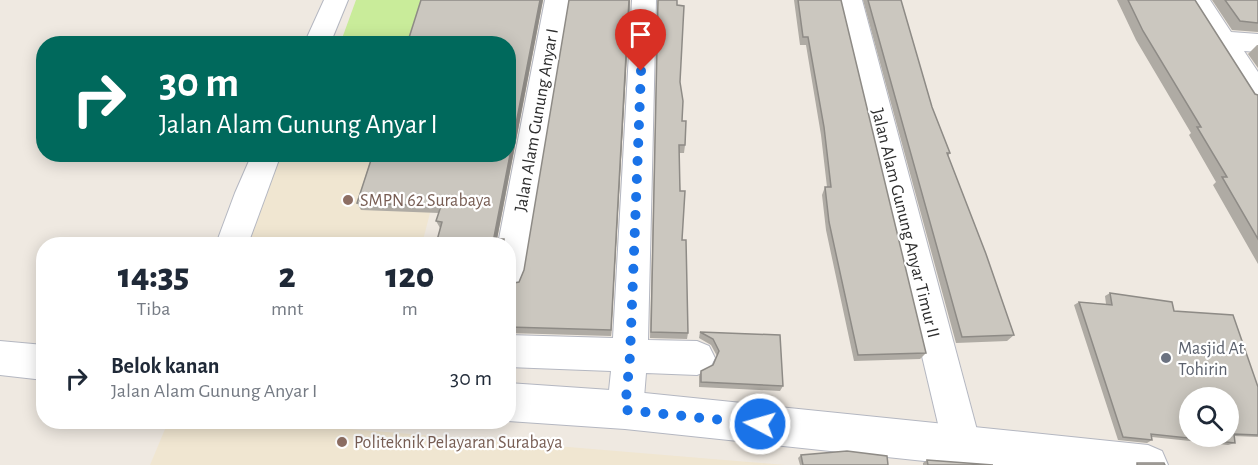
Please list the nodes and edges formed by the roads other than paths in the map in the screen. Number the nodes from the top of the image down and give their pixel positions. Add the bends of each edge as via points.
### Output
1 (336, 0) edge
2 (557, 0) edge
3 (644, 0) edge
4 (850, 0) edge
5 (1197, 0) edge
6 (320, 36) edge
7 (1225, 41) junction
8 (1258, 43) edge
9 (1258, 94) edge
10 (264, 162) edge
11 (234, 237) edge
12 (515, 237) edge
13 (516, 351) edge
14 (630, 356) junction
15 (0, 358) edge
16 (697, 358) dead end
17 (36, 362) edge
18 (516, 403) edge
19 (625, 410) junction
20 (962, 445) junction
21 (1148, 465) edge

1 - 6 street
2 - 12 street, Jalan Alam Gunung Anyar I
3 - 14 street
4 - 20 street, Jalan Alam Gunung Anyar Timur II
5 - 7 street
7 - 8 street
7 - 9 street
10 - 11 street
13 - 14 street
14 - 16 street
14 - 19 street
15 - 17 street
18 - 19 street
19 - 20 street
20 - 21 street

